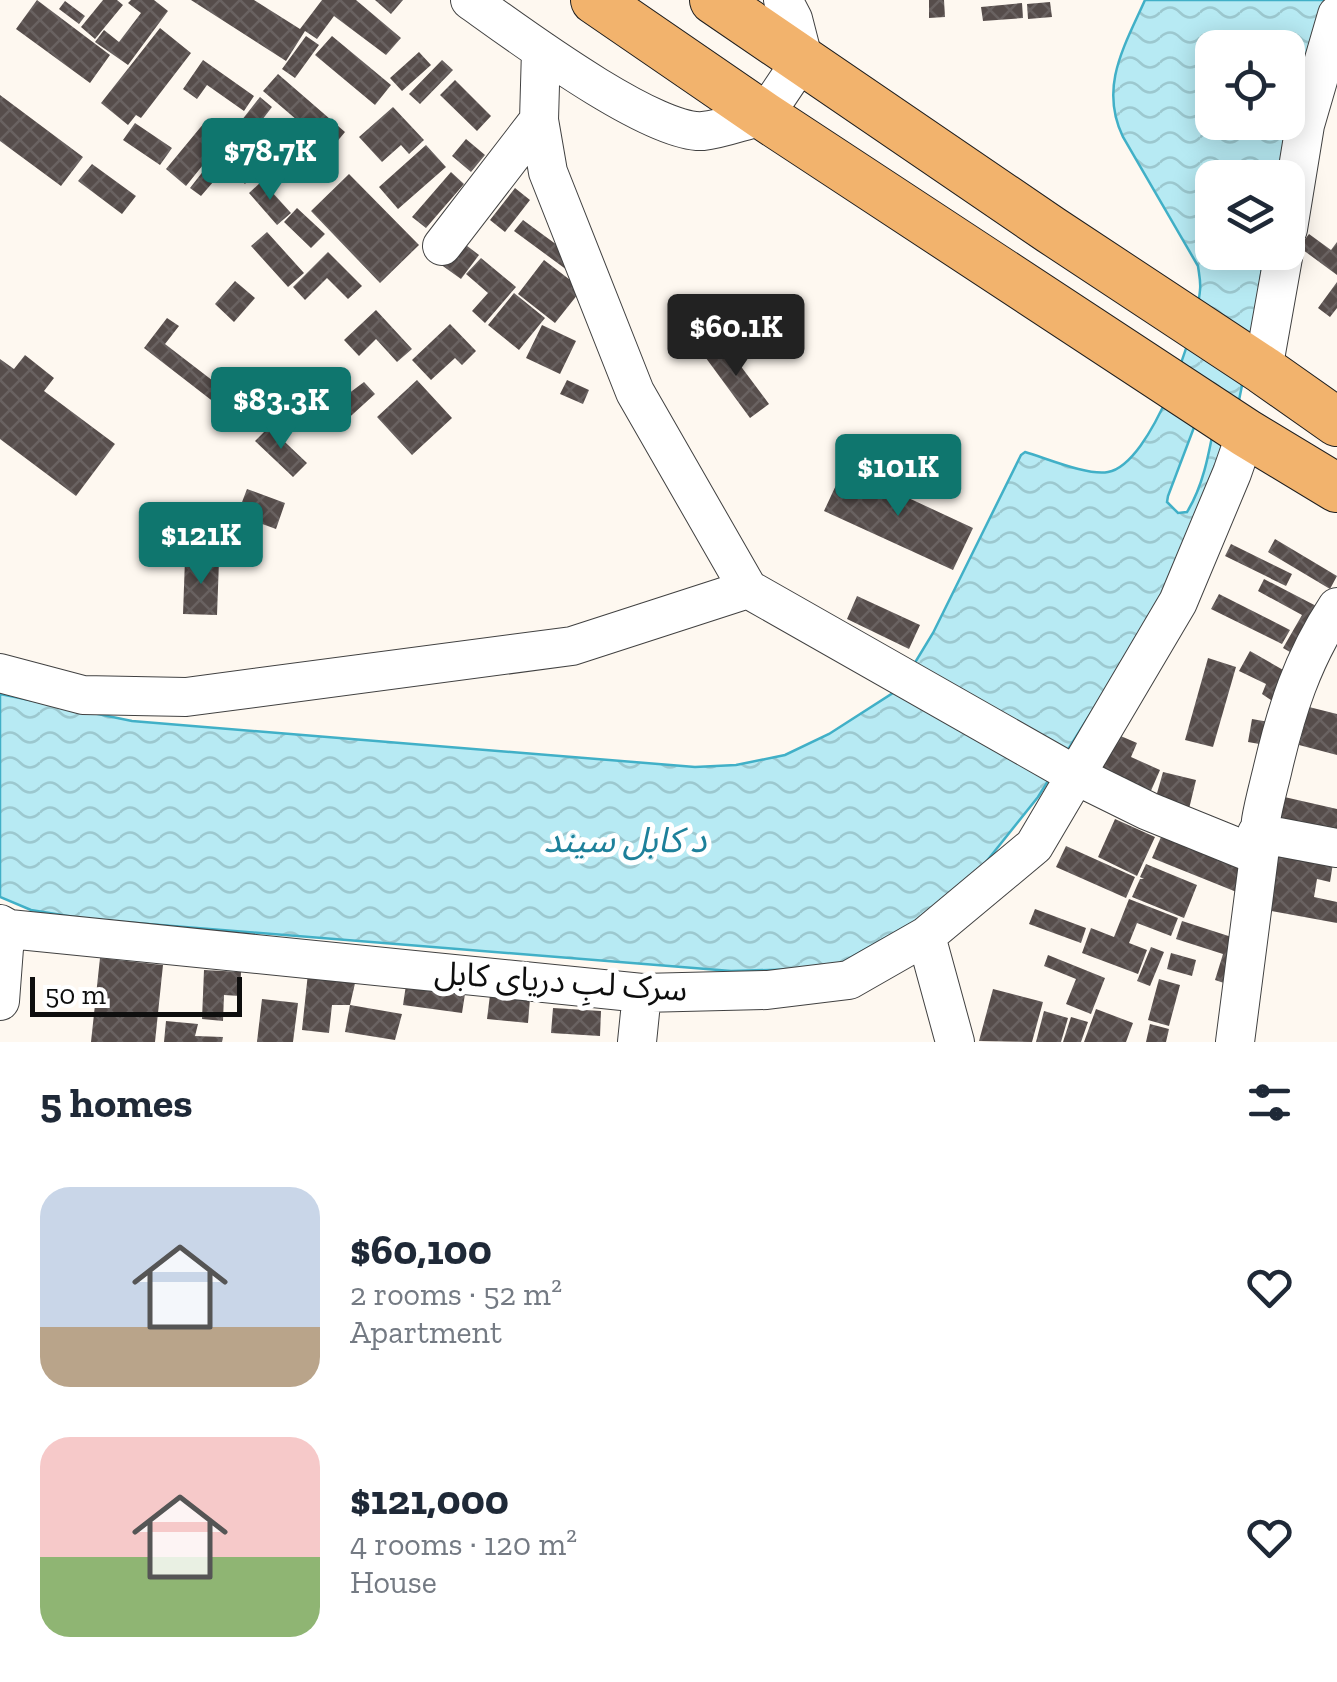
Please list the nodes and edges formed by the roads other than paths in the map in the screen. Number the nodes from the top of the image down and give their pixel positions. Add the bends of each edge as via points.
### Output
1 (470, 0) edge
2 (595, 0) edge
3 (714, 0) edge
4 (782, 0) edge
5 (1337, 15) edge
6 (541, 50) junction
7 (803, 58) junction
8 (764, 116) junction
9 (539, 120) junction
10 (1299, 160) edge
11 (442, 246) dead end
12 (1280, 270) edge
13 (1260, 367) junction
14 (1337, 422) edge
15 (1242, 430) junction
16 (1337, 488) edge
17 (748, 589) junction
18 (1337, 607) edge
19 (0, 673) edge
20 (1069, 771) junction
21 (1258, 844) junction
22 (1337, 848) edge
23 (926, 936) junction
24 (3, 937) edge
25 (642, 993) junction
26 (0, 1001) edge
27 (637, 1042) edge
28 (955, 1042) edge
29 (1236, 1042) edge

1 - 6 street
2 - 8 main road
3 - 7 main road
4 - 7 street
5 - 10 street
6 - 8 street via 648,117 684,129 703,131
6 - 9 street
7 - 8 street
7 - 13 main road
8 - 15 main road
9 - 11 street
9 - 17 street via 548,172 635,392
12 - 13 street
13 - 14 main road
15 - 16 main road
15 - 20 street, سرک لبِ دریای کابل via 1232,474 1178,602
17 - 19 street via 572,646 186,697 84,695
17 - 20 street
18 - 21 street via 1289,699
20 - 21 street via 1148,811
20 - 23 street, سرک لبِ دریای کابل via 1034,846
21 - 22 street
21 - 29 street
23 - 25 street, سرک لبِ دریای کابل via 849,980
23 - 28 street
24 - 25 street, سرک لبِ دریای کابل
24 - 26 street
25 - 27 street

